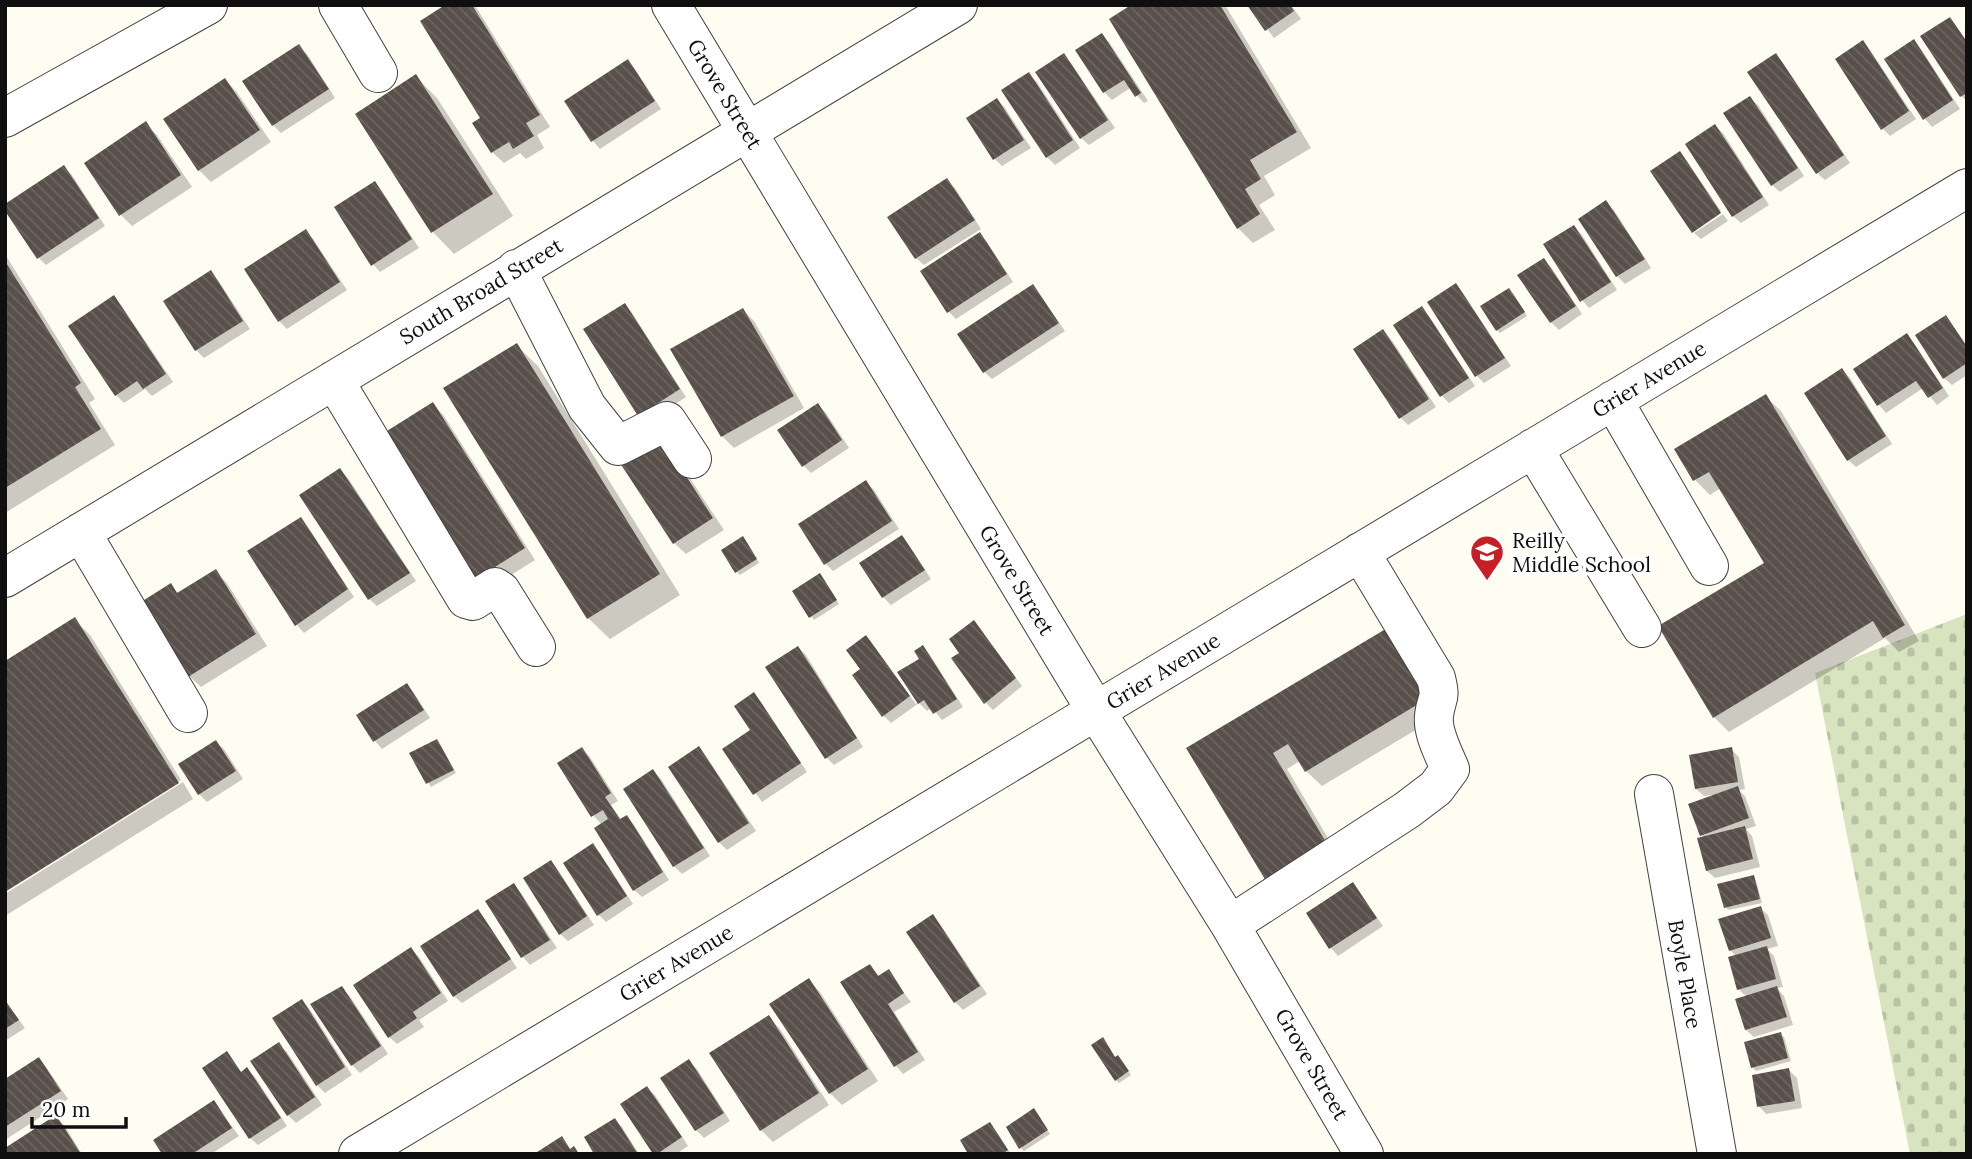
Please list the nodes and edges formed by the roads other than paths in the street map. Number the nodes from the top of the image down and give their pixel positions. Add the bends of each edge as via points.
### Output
1 (208, 5) edge
2 (338, 5) edge
3 (671, 5) edge
4 (958, 5) edge
5 (378, 74) dead end
6 (5, 118) edge
7 (748, 132) junction
8 (1967, 188) edge
9 (516, 270) junction
10 (334, 380) junction
11 (1613, 400) junction
12 (1533, 448) junction
13 (692, 459) dead end
14 (81, 532) junction
15 (1360, 552) junction
16 (1709, 566) dead end
17 (5, 578) edge
18 (1642, 628) dead end
19 (536, 647) dead end
20 (1096, 711) junction
21 (188, 713) dead end
22 (1654, 794) dead end
23 (1230, 925) junction
24 (358, 1154) edge
25 (1364, 1154) edge
26 (1717, 1154) edge

1 - 6 street
2 - 5 street
3 - 7 street, Grove Street
4 - 7 street, South Broad Street
7 - 9 street, South Broad Street
7 - 20 street, Grove Street
8 - 11 street, Grier Avenue
9 - 10 street, South Broad Street
9 - 13 street via 587,407 618,446 667,421
10 - 14 street, South Broad Street
10 - 19 street via 466,599 473,601 495,587 501,591
11 - 12 street, Grier Avenue
11 - 16 street
12 - 15 street, Grier Avenue
12 - 18 street
14 - 17 street, South Broad Street
14 - 21 street
15 - 20 street, Grier Avenue
15 - 23 street via 1436,678 1440,696 1434,717 1450,769 1436,788 1407,810
20 - 23 street, Grove Street
20 - 24 street, Grier Avenue
22 - 26 street, Boyle Place
23 - 25 street, Grove Street

